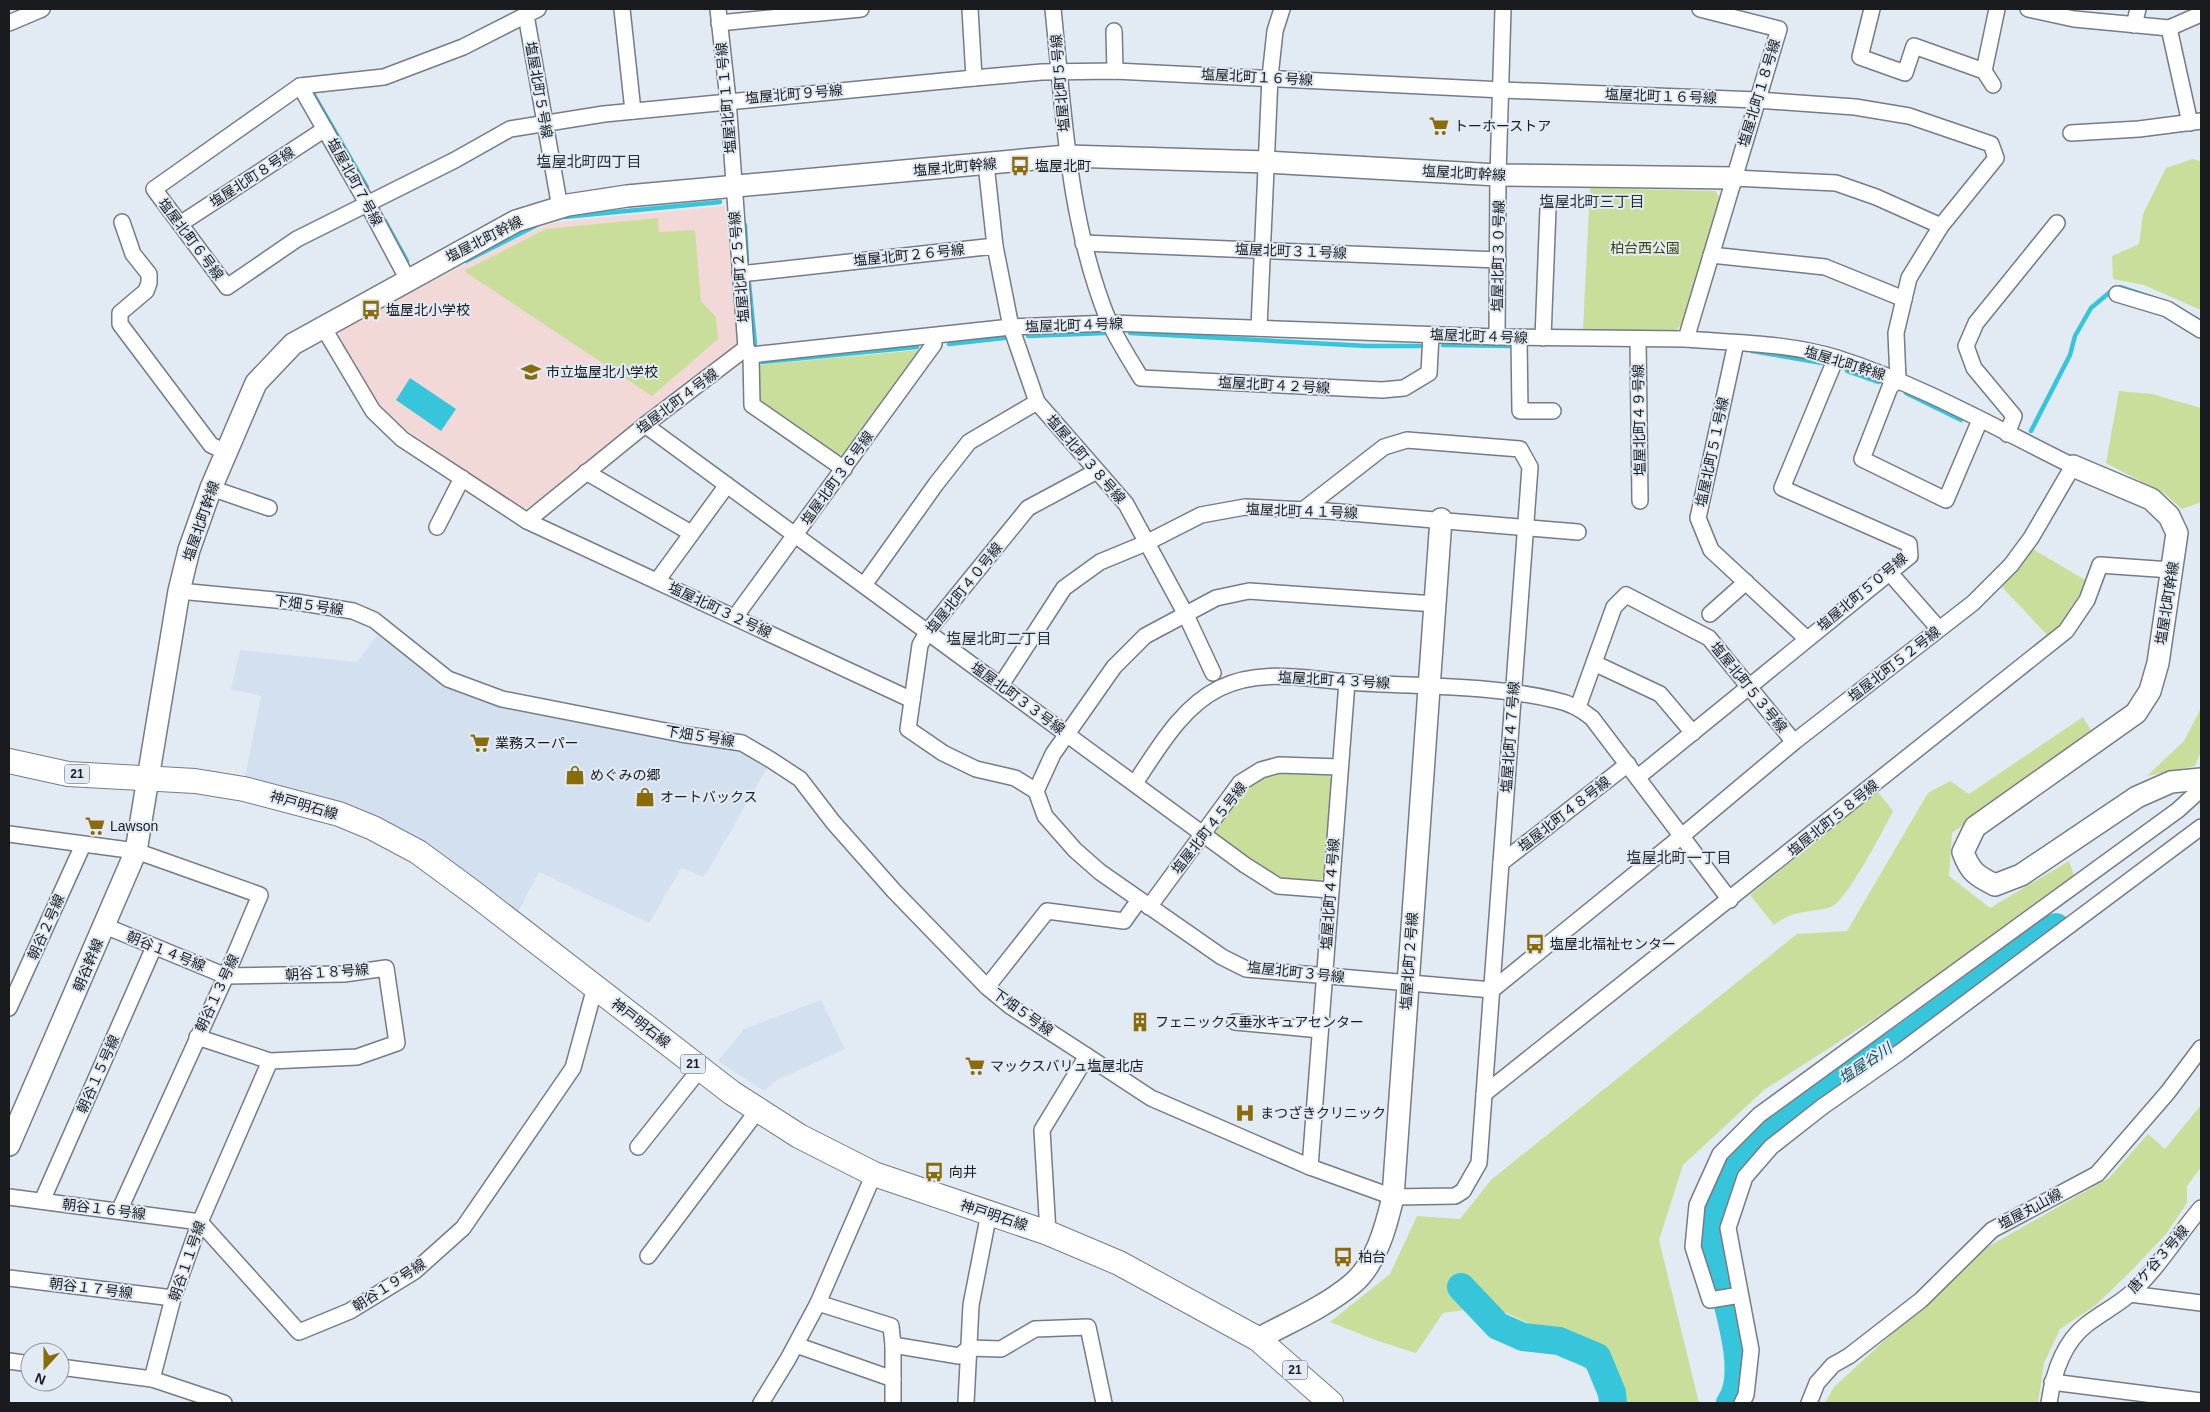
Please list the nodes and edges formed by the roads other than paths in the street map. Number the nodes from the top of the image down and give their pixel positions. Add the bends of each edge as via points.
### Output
1 (42, 9) edge
2 (622, 9) edge
3 (861, 9) edge
4 (970, 9) edge
5 (1054, 9) edge
6 (1282, 9) edge
7 (1504, 9) edge
8 (1700, 9) edge
9 (1872, 9) edge
10 (1997, 9) edge
11 (2028, 9) edge
12 (2138, 9) edge
13 (532, 12) edge
14 (2201, 14) edge
15 (719, 16) edge
16 (9, 23) edge
17 (2134, 25) junction
18 (2169, 28) junction
19 (1114, 31) dead end
20 (1115, 71) junction
21 (1984, 71) junction
22 (1060, 72) junction
23 (1270, 77) junction
24 (974, 78) junction
25 (1992, 85) dead end
26 (300, 86) junction
27 (1503, 90) junction
28 (728, 100) junction
29 (1757, 100) junction
30 (633, 110) junction
31 (545, 121) junction
32 (2196, 122) edge
33 (325, 130) junction
34 (2071, 133) dead end
35 (1067, 156) junction
36 (1267, 162) junction
37 (986, 164) junction
38 (1498, 175) junction
39 (1734, 178) junction
40 (732, 186) junction
41 (368, 203) junction
42 (560, 208) junction
43 (1548, 208) dead end
44 (122, 222) dead end
45 (2058, 223) dead end
46 (180, 224) junction
47 (1941, 226) junction
48 (1083, 243) junction
49 (996, 246) junction
50 (1262, 250) junction
51 (1711, 255) junction
52 (1498, 260) junction
53 (740, 274) junction
54 (408, 280) junction
55 (2117, 294) dead end
56 (1904, 298) junction
57 (1110, 323) junction
58 (322, 327) junction
59 (1011, 328) junction
60 (1258, 328) junction
61 (2201, 330) edge
62 (1431, 335) junction
63 (932, 336) junction
64 (1497, 337) junction
65 (1519, 338) junction
66 (1543, 338) junction
67 (1638, 339) junction
68 (1686, 339) junction
69 (1736, 343) junction
70 (749, 352) junction
71 (1836, 358) junction
72 (1898, 380) junction
73 (1036, 402) junction
74 (1553, 411) dead end
75 (1980, 420) junction
76 (645, 425) junction
77 (2007, 434) junction
78 (226, 452) junction
79 (2073, 466) junction
80 (844, 468) junction
81 (1097, 471) junction
82 (586, 472) junction
83 (462, 478) junction
84 (727, 484) junction
85 (211, 488) junction
86 (1640, 501) dead end
87 (269, 508) dead end
88 (1303, 510) junction
89 (527, 520) junction
90 (1441, 520) junction
91 (437, 527) dead end
92 (1526, 527) junction
93 (1578, 532) dead end
94 (691, 534) junction
95 (796, 535) junction
96 (1146, 544) junction
97 (2171, 570) junction
98 (1890, 572) junction
99 (657, 581) junction
100 (1746, 582) junction
101 (864, 585) junction
102 (179, 592) junction
103 (1435, 604) junction
104 (1185, 614) junction
105 (1710, 614) dead end
106 (736, 618) junction
107 (1939, 629) junction
108 (928, 632) junction
109 (1806, 639) junction
110 (1594, 663) junction
111 (1213, 673) dead end
112 (1347, 682) junction
113 (1429, 685) junction
114 (1001, 686) junction
115 (1750, 686) junction
116 (1514, 692) junction
117 (912, 700) junction
118 (1578, 707) junction
119 (1693, 733) junction
120 (1068, 734) junction
121 (1794, 742) junction
122 (9, 761) edge
123 (1628, 764) junction
124 (1340, 768) junction
125 (1638, 777) junction
126 (147, 778) junction
127 (2201, 779) edge
128 (1135, 783) junction
129 (2201, 789) edge
130 (1036, 791) junction
131 (2201, 828) edge
132 (9, 834) edge
133 (1203, 834) junction
134 (1683, 835) junction
135 (83, 845) junction
136 (136, 851) junction
137 (1501, 863) junction
138 (1330, 890) junction
139 (1730, 900) junction
140 (1144, 903) junction
141 (105, 926) junction
142 (154, 946) junction
143 (226, 976) junction
144 (1324, 976) junction
145 (1408, 984) junction
146 (595, 987) junction
147 (986, 987) junction
148 (1492, 990) junction
149 (9, 1008) edge
150 (1235, 1022) dead end
151 (1320, 1030) junction
152 (197, 1037) junction
153 (2201, 1048) edge
154 (1087, 1056) junction
155 (270, 1061) junction
156 (700, 1068) junction
157 (1484, 1094) junction
158 (758, 1110) junction
159 (9, 1145) edge
160 (638, 1147) dead end
161 (1310, 1167) junction
162 (874, 1174) junction
163 (9, 1197) edge
164 (1393, 1197) junction
165 (42, 1201) junction
166 (2201, 1208) edge
167 (119, 1211) junction
168 (989, 1213) junction
169 (200, 1222) junction
170 (2196, 1222) edge
171 (1048, 1232) junction
172 (648, 1256) dead end
173 (9, 1278) edge
174 (2130, 1294) junction
175 (1740, 1295) junction
176 (173, 1298) junction
177 (818, 1303) junction
178 (2201, 1303) edge
179 (1258, 1339) junction
180 (796, 1345) junction
181 (893, 1345) junction
182 (969, 1348) junction
183 (70, 1369) edge
184 (152, 1379) junction
185 (893, 1379) junction
186 (2052, 1382) junction
187 (2201, 1401) edge
188 (224, 1403) edge
189 (761, 1403) edge
190 (892, 1403) edge
191 (966, 1403) edge
192 (1104, 1403) edge
193 (1332, 1403) edge
194 (1742, 1403) edge
195 (1809, 1403) edge
196 (2049, 1403) edge

1 - 16 street
2 - 30 street
3 - 15 street
4 - 24 street
5 - 22 street, 塩屋北町５号線
6 - 23 street via 1275,30
7 - 27 street, 塩屋北町３０号線
8 - 29 street, 塩屋北町１８号線 via 1779,29
9 - 21 street via 1860,58 1906,73 1914,46
10 - 21 street
11 - 17 street via 2074,19
12 - 17 street
13 - 26 street, 塩屋北町６号線 via 462,47 384,77
13 - 31 street, 塩屋北町５号線
14 - 18 street
15 - 28 street, 塩屋北町１１号線
17 - 18 street
18 - 32 street
19 - 20 street
20 - 22 street, 塩屋北町１６号線
20 - 23 street, 塩屋北町１６号線
21 - 25 street
22 - 24 street, 塩屋北町９号線
22 - 35 street, 塩屋北町５号線
23 - 27 street, 塩屋北町１６号線
23 - 36 street
24 - 28 street, 塩屋北町９号線
26 - 33 street, 塩屋北町７号線
26 - 46 street, 塩屋北町６号線 via 154,189
27 - 29 street, 塩屋北町１６号線
27 - 38 street, 塩屋北町３０号線
28 - 30 street, 塩屋北町９号線
28 - 40 street, 塩屋北町１１号線
29 - 39 street, 塩屋北町１８号線
29 - 47 street, 塩屋北町１６号線 via 1854,107 1909,116 1991,144 1996,158
30 - 31 street, 塩屋北町９号線
31 - 41 street, 塩屋北町６号線 via 510,128 455,160
31 - 42 street, 塩屋北町５号線
32 - 34 street
33 - 41 street, 塩屋北町７号線
33 - 46 street, 塩屋北町８号線
35 - 36 street, 塩屋北町幹線
35 - 37 street, 塩屋北町幹線
35 - 48 street, 塩屋北町５号線
36 - 38 street, 塩屋北町幹線
36 - 50 street
37 - 40 street, 塩屋北町幹線
37 - 49 street
38 - 39 street, 塩屋北町幹線
38 - 52 street, 塩屋北町３０号線
39 - 47 street via 1836,183
39 - 51 street
40 - 42 street, 塩屋北町幹線 via 626,196
40 - 53 street, 塩屋北町２５号線
41 - 46 street, 塩屋北町６号線 via 297,239 227,287
41 - 54 street, 塩屋北町７号線
42 - 54 street, 塩屋北町幹線 via 516,221
43 - 66 street
44 - 78 street via 133,254 149,274 149,283 146,290 120,313 120,324 211,446
45 - 77 street via 1976,323 1966,346 1974,368 2014,416
47 - 56 street, 塩屋北町１６号線 via 1909,278
48 - 50 street, 塩屋北町３１号線
48 - 57 street, 塩屋北町５号線
49 - 53 street, 塩屋北町２６号線
49 - 59 street
50 - 52 street, 塩屋北町３１号線
50 - 60 street
51 - 56 street via 1825,267
51 - 68 street
52 - 64 street, 塩屋北町３０号線
53 - 70 street, 塩屋北町２５号線
54 - 58 street, 塩屋北町幹線
55 - 61 street via 2167,309
56 - 72 street, 塩屋北町１６号線 via 1896,333
57 - 59 street, 塩屋北町４号線
57 - 60 street, 塩屋北町４号線
57 - 62 street, 塩屋北町４２号線 via 1141,378 1382,390 1404,388 1428,373
58 - 78 street, 塩屋北町幹線 via 294,344 256,383
58 - 83 street, 塩屋北町３２号線 via 373,411 402,440
59 - 63 street, 塩屋北町４号線
59 - 73 street, 塩屋北町３８号線
60 - 62 street, 塩屋北町４号線
62 - 64 street, 塩屋北町４号線
63 - 70 street, 塩屋北町４号線
63 - 80 street, 塩屋北町３６号線 via 934,344
64 - 65 street, 塩屋北町４号線
65 - 66 street, 塩屋北町４号線
65 - 74 street via 1520,411
66 - 67 street, 塩屋北町４号線
67 - 68 street, 塩屋北町４号線
67 - 86 street, 塩屋北町４９号線
68 - 69 street, 塩屋北町幹線
69 - 71 street, 塩屋北町幹線 via 1785,346
69 - 100 street, 塩屋北町５１号線 via 1698,518 1711,550
70 - 76 street, 塩屋北町４号線
70 - 80 street, 塩屋北町２５号線 via 752,405
71 - 72 street, 塩屋北町幹線
71 - 98 street, 塩屋北町５０号線 via 1782,488 1909,544 1910,556
72 - 75 street, 塩屋北町幹線
72 - 75 street via 1890,387 1862,459 1946,500
73 - 81 street, 塩屋北町３８号線
73 - 101 street via 969,442
75 - 77 street, 塩屋北町幹線
76 - 82 street, 塩屋北町４号線
76 - 84 street, 塩屋北町３３号線
77 - 79 street, 塩屋北町幹線
78 - 85 street, 塩屋北町幹線
79 - 97 street, 塩屋北町幹線 via 2151,499 2169,516 2177,533
79 - 107 street, 塩屋北町５２号線 via 2012,565 1973,603
80 - 95 street, 塩屋北町３６号線
81 - 96 street, 塩屋北町３８号線 via 1126,504
81 - 108 street, 塩屋北町４０号線 via 1028,508
82 - 89 street, 塩屋北町４号線
82 - 94 street
83 - 89 street, 塩屋北町３２号線
83 - 91 street
84 - 94 street
84 - 95 street, 塩屋北町３３号線
85 - 87 street
85 - 102 street, 塩屋北町幹線
88 - 90 street, 塩屋北町４１号線
88 - 92 street, 塩屋北町４７号線 via 1384,447 1407,440 1520,449 1530,467
88 - 96 street, 塩屋北町４１号線 via 1245,507 1201,515
89 - 99 street, 塩屋北町３２号線
90 - 92 street, 塩屋北町４１号線
90 - 103 street, 塩屋北町２号線
92 - 93 street
92 - 116 street, 塩屋北町４７号線
94 - 99 street
95 - 101 street, 塩屋北町３３号線
95 - 106 street, 塩屋北町３６号線
96 - 104 street, 塩屋北町３８号線
96 - 114 street, 塩屋北町４１号線 via 1100,562 1064,588
97 - 127 street, 塩屋北町幹線 via 2158,663 2150,691 2136,713 1975,827 1963,852 1976,875 1995,885 2021,875 2137,797 2170,782
97 - 139 street, 塩屋北町５８号線 via 2100,565 2087,600 2066,631
98 - 107 street
98 - 109 street, 塩屋北町５０号線
99 - 106 street, 塩屋北町３２号線
100 - 105 street
100 - 109 street, 塩屋北町５１号線
101 - 108 street, 塩屋北町３３号線
102 - 126 street, 塩屋北町幹線
102 - 147 street, 下畑５号線 via 296,602 353,611 374,620 448,679 493,696 742,743 800,779 894,891
103 - 104 street via 1249,591 1216,598
103 - 113 street, 塩屋北町２号線
104 - 111 street, 塩屋北町３８号線
104 - 120 street via 1145,636 1114,667
106 - 117 street, 塩屋北町３２号線
107 - 121 street, 塩屋北町５２号線
108 - 114 street, 塩屋北町３３号線
108 - 117 street, 塩屋北町４０号線 via 920,645
109 - 115 street, 塩屋北町５０号線
110 - 115 street, 塩屋北町５３号線 via 1614,607 1626,595 1709,638
110 - 118 street, 塩屋北町５３号線
110 - 119 street via 1660,694
112 - 113 street, 塩屋北町４３号線
112 - 124 street, 塩屋北町４４号線
112 - 128 street, 塩屋北町４３号線 via 1280,675 1221,687 1201,699 1182,717
113 - 116 street
113 - 145 street, 塩屋北町２号線
114 - 120 street, 塩屋北町３３号線
115 - 119 street, 塩屋北町５０号線
115 - 121 street, 塩屋北町５３号線
116 - 118 street
116 - 137 street, 塩屋北町４７号線
117 - 130 street, 塩屋北町４０号線 via 908,729 976,769 1015,778
118 - 123 street via 1592,718
119 - 125 street, 塩屋北町５０号線
120 - 128 street, 塩屋北町３３号線
120 - 130 street via 1053,754
121 - 134 street, 塩屋北町５２号線
122 - 126 main road, 神戸明石線 / 21 via 68,774
123 - 125 street
123 - 137 street, 塩屋北町４８号線
124 - 133 street, 塩屋北町４５号線 via 1279,765 1261,770 1240,783
124 - 138 street, 塩屋北町４４号線
125 - 134 street
126 - 136 street, 朝谷幹線
126 - 146 main road, 神戸明石線 / 21 via 244,789 339,814 373,828 418,852
128 - 133 street, 塩屋北町３３号線
129 - 175 street via 2178,810 1759,1115 1720,1154 1697,1204 1693,1247 1710,1300
130 - 140 street, 塩屋北町３号線 via 1045,816 1075,850
131 - 175 street via 1771,1147 1745,1177 1728,1228
132 - 135 street
133 - 138 street, 塩屋北町３３号線 via 1278,886
133 - 140 street, 塩屋北町４５号線
134 - 139 street
134 - 148 street
135 - 136 street
135 - 149 street, 朝谷２号線
136 - 141 street, 朝谷幹線
136 - 143 street, 朝谷１３号線 via 260,895
137 - 148 street, 塩屋北町４７号線
138 - 144 street, 塩屋北町４４号線
139 - 157 street, 塩屋北町５８号線
140 - 144 street, 塩屋北町３号線 via 1222,957 1246,969
140 - 147 street, 塩屋北町４５号線 via 1124,921 1047,911
141 - 142 street, 朝谷１４号線
141 - 159 street, 朝谷幹線
142 - 143 street, 朝谷１４号線
142 - 165 street, 朝谷１５号線
143 - 152 street, 朝谷１３号線
143 - 155 street, 朝谷１８号線 via 344,974 386,968 398,1043 357,1057
144 - 145 street, 塩屋北町３号線
144 - 151 street, 塩屋北町４４号線
145 - 148 street, 塩屋北町３号線
145 - 164 street, 塩屋北町２号線
146 - 156 main road, 神戸明石線 / 21
146 - 169 street, 朝谷１９号線 via 573,1068 463,1228 415,1271 361,1304 299,1332
147 - 154 street, 下畑５号線
148 - 157 street, 塩屋北町４７号線
150 - 151 street
151 - 161 street, 塩屋北町４４号線
152 - 155 street, 朝谷１８号線
152 - 167 street, 朝谷１３号線
153 - 195 street, 塩屋丸山線 via 2168,1092 2097,1174 1992,1230 1921,1300 1833,1365 1817,1383
154 - 161 street, 下畑５号線 via 1151,1098
154 - 171 street via 1042,1130
155 - 169 street, 朝谷１１号線
156 - 158 main road, 神戸明石線 / 21
156 - 160 street
157 - 164 street, 塩屋北町４７号線 via 1479,1163 1463,1191 1455,1196
158 - 162 main road, 神戸明石線 / 21 via 799,1136
158 - 172 street
161 - 164 street
162 - 168 main road, 神戸明石線 / 21
162 - 177 street
163 - 165 street, 朝谷１６号線
164 - 179 street, 塩屋北町２号線 via 1386,1228 1352,1284 1318,1308
165 - 167 street, 朝谷１６号線
166 - 170 street, 唐ケ谷３号線
167 - 169 street, 朝谷１６号線
168 - 171 main road, 神戸明石線 / 21
168 - 182 street via 971,1305
169 - 176 street, 朝谷１１号線
170 - 174 street, 唐ケ谷３号線
171 - 179 main road, 神戸明石線 / 21 via 1119,1263
173 - 176 street, 朝谷１７号線
174 - 178 street
174 - 186 street, 唐ケ谷３号線 via 2084,1327 2067,1346
175 - 194 street via 1751,1350 1746,1395
176 - 184 street, 朝谷１１号線
177 - 180 street
177 - 181 street via 891,1326
179 - 193 main road, 神戸明石線 / 21
180 - 185 street
180 - 189 street
181 - 182 street via 959,1356
181 - 185 street
182 - 191 street
182 - 192 street via 1001,1349 1035,1329 1088,1327
183 - 184 street
184 - 188 street
185 - 190 street
186 - 187 street
186 - 196 street, 唐ケ谷３号線

